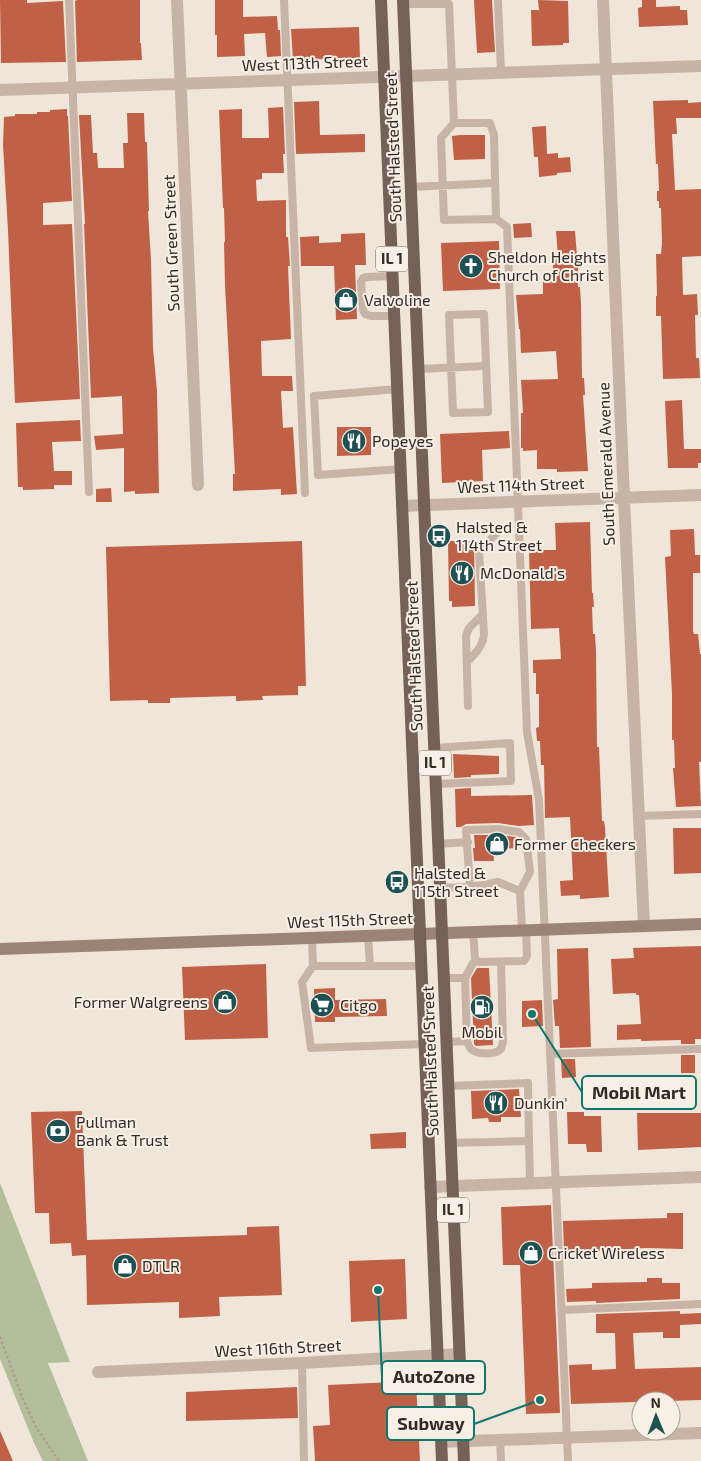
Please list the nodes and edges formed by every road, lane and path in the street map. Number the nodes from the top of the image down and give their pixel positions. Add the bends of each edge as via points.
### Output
1 (69, 0) edge
2 (178, 0) edge
3 (284, 0) edge
4 (381, 0) edge
5 (498, 0) edge
6 (603, 0) edge
7 (403, 2) edge
8 (701, 66) edge
9 (606, 69) junction
10 (502, 73) junction
11 (452, 74) junction
12 (406, 76) junction
13 (385, 77) junction
14 (287, 80) junction
15 (181, 84) junction
16 (73, 87) junction
17 (0, 90) edge
18 (454, 123) junction
19 (495, 183) junction
20 (443, 185) junction
21 (411, 187) junction
22 (496, 219) junction
23 (393, 276) junction
24 (394, 316) junction
25 (486, 366) junction
26 (451, 367) junction
27 (418, 369) junction
28 (398, 389) junction
29 (401, 469) junction
30 (198, 485) dead end
31 (89, 492) dead end
32 (306, 493) dead end
33 (701, 495) edge
34 (624, 498) junction
35 (517, 501) junction
36 (424, 505) junction
37 (402, 506) junction
38 (497, 533) dead end
39 (483, 614) junction
40 (467, 662) junction
41 (468, 706) dead end
42 (434, 748) junction
43 (436, 784) junction
44 (701, 814) edge
45 (639, 816) junction
46 (468, 842) junction
47 (438, 844) junction
48 (470, 887) junction
49 (440, 888) junction
50 (520, 891) junction
51 (701, 924) edge
52 (644, 926) junction
53 (524, 930) junction
54 (545, 930) junction
55 (473, 932) junction
56 (442, 933) junction
57 (420, 934) junction
58 (368, 936) junction
59 (312, 938) junction
60 (0, 948) edge
61 (476, 961) junction
62 (502, 962) junction
63 (313, 966) junction
64 (370, 966) junction
65 (421, 966) junction
66 (443, 978) junction
67 (465, 978) junction
68 (446, 1042) junction
69 (467, 1042) junction
70 (425, 1044) junction
71 (701, 1049) edge
72 (550, 1054) junction
73 (448, 1086) junction
74 (529, 1141) junction
75 (450, 1143) junction
76 (701, 1177) edge
77 (556, 1182) junction
78 (530, 1183) junction
79 (430, 1186) junction
80 (452, 1186) junction
81 (701, 1304) edge
82 (562, 1310) junction
83 (0, 1337) edge
84 (459, 1354) junction
85 (437, 1356) junction
86 (302, 1363) junction
87 (98, 1372) dead end
88 (701, 1433) edge
89 (567, 1438) junction
90 (500, 1440) junction
91 (441, 1442) junction
92 (463, 1442) junction
93 (59, 1461) edge
94 (304, 1461) edge
95 (442, 1461) edge
96 (464, 1461) edge
97 (501, 1461) edge
98 (568, 1461) edge

1 - 16 lane
2 - 15 street, South Green Street
3 - 14 lane
4 - 13 main road, South Halsted Street / IL 1
5 - 10 lane
6 - 9 street, South Emerald Avenue
7 - 11 lane via 450,4
7 - 12 main road, South Halsted Street / IL 1
8 - 9 street, West 113th Street
9 - 10 street, West 113th Street
9 - 34 street, South Emerald Avenue
10 - 11 street, West 113th Street
11 - 12 street, West 113th Street
11 - 18 lane
12 - 13 street, West 113th Street
12 - 21 main road, South Halsted Street / IL 1
13 - 14 street, West 113th Street
13 - 23 main road, South Halsted Street / IL 1
14 - 15 street, West 113th Street
14 - 32 lane
15 - 16 street, West 113th Street
15 - 30 street, South Green Street
16 - 17 street, West 113th Street
16 - 31 lane
18 - 19 lane via 490,123 494,135
18 - 20 lane via 441,138
19 - 20 lane
19 - 22 lane
20 - 21 lane
20 - 22 lane via 444,220
21 - 27 main road, South Halsted Street / IL 1
22 - 35 lane via 507,227
23 - 24 main road, South Halsted Street / IL 1
23 - 24 lane via 367,276 361,282 365,314
24 - 28 main road, South Halsted Street / IL 1
25 - 26 lane
25 - 26 lane via 488,412 453,413
25 - 26 lane via 484,314 449,315
26 - 27 lane
27 - 36 main road, South Halsted Street / IL 1
28 - 29 main road, South Halsted Street / IL 1
28 - 29 lane via 314,396 318,475
29 - 37 main road, South Halsted Street / IL 1
33 - 34 street, West 114th Street
34 - 35 street, West 114th Street
34 - 45 street, South Emerald Avenue
35 - 36 street, West 114th Street
35 - 54 lane via 527,732 539,800
36 - 37 street, West 114th Street
36 - 42 main road, South Halsted Street / IL 1
37 - 57 main road, South Halsted Street / IL 1
38 - 39 lane via 480,552
39 - 40 lane via 483,642
39 - 40 lane via 469,628 466,636
40 - 41 lane
42 - 43 main road, South Halsted Street / IL 1
42 - 43 lane via 510,743 511,781
43 - 47 main road, South Halsted Street / IL 1
44 - 45 lane
45 - 52 street, South Emerald Avenue
46 - 47 lane
46 - 48 lane
46 - 50 lane via 466,830 519,832 526,839 530,872
47 - 49 main road, South Halsted Street / IL 1
48 - 49 lane
48 - 50 lane via 498,882
49 - 56 main road, South Halsted Street / IL 1
50 - 53 lane
51 - 52 street, West 115th Street
52 - 54 street, West 115th Street
53 - 54 street, West 115th Street
53 - 55 street, West 115th Street
53 - 62 lane via 527,958 522,962
54 - 72 lane
55 - 56 street, West 115th Street
55 - 61 lane
56 - 57 street, West 115th Street
56 - 66 main road, South Halsted Street / IL 1
57 - 58 street, West 115th Street
57 - 65 main road, South Halsted Street / IL 1
58 - 59 street, West 115th Street
58 - 64 lane
59 - 60 street, West 115th Street
59 - 63 lane
61 - 62 lane
61 - 67 lane
62 - 69 lane via 501,1049 496,1053 477,1052
63 - 64 lane
63 - 70 lane via 302,982 311,1048
64 - 65 lane
65 - 70 main road, South Halsted Street / IL 1
66 - 67 lane
66 - 68 main road, South Halsted Street / IL 1
67 - 69 lane
68 - 69 lane
68 - 73 main road, South Halsted Street / IL 1
70 - 79 main road, South Halsted Street / IL 1
71 - 72 lane
72 - 77 lane
73 - 74 lane via 528,1083
73 - 75 main road, South Halsted Street / IL 1
74 - 75 lane
74 - 78 lane
75 - 80 main road, South Halsted Street / IL 1
76 - 77 street
77 - 78 street
77 - 82 lane
78 - 80 street
79 - 80 street
79 - 85 main road, South Halsted Street / IL 1
80 - 84 main road, South Halsted Street / IL 1
81 - 82 lane
82 - 89 lane
83 - 93 path via 36,1426
84 - 85 street, West 116th Street
84 - 92 main road, South Halsted Street / IL 1
85 - 86 street, West 116th Street
85 - 91 main road, South Halsted Street / IL 1
86 - 87 street, West 116th Street
86 - 94 lane
88 - 89 street
89 - 90 street
89 - 98 lane
90 - 92 street
90 - 97 lane
91 - 92 street
91 - 95 main road, South Halsted Street / IL 1
92 - 96 main road, South Halsted Street / IL 1

